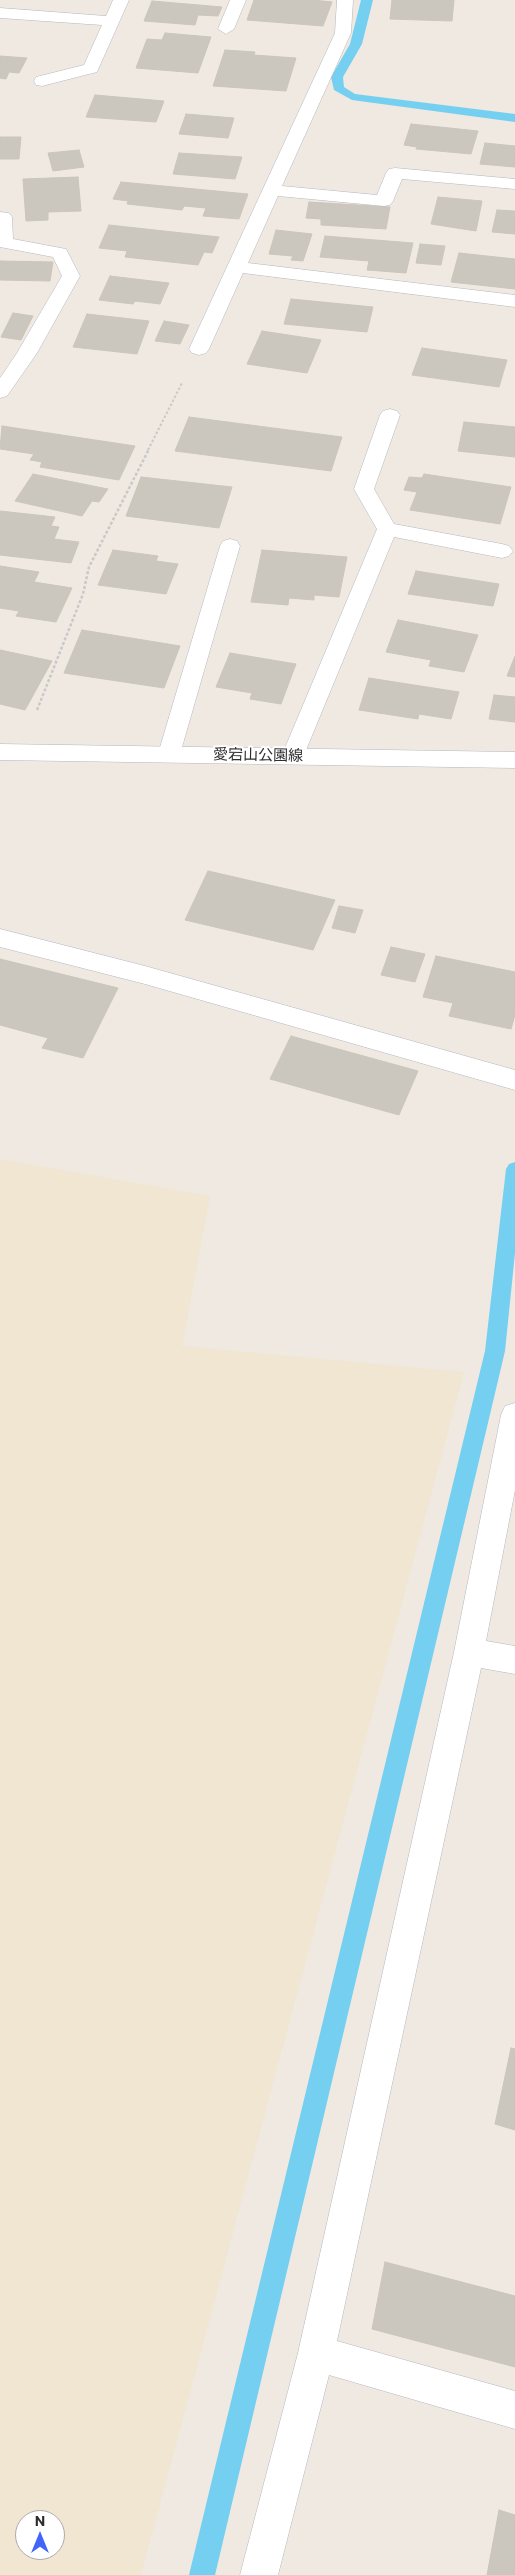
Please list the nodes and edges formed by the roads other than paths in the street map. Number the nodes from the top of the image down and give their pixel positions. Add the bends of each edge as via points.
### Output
1 (121, 0) edge
2 (238, 0) edge
3 (345, 0) edge
4 (0, 13) edge
5 (112, 21) junction
6 (226, 29) dead end
7 (42, 81) dead end
8 (515, 184) edge
9 (271, 190) junction
10 (4, 217) dead end
11 (2, 244) edge
12 (237, 267) junction
13 (515, 301) edge
14 (199, 350) road end
15 (0, 392) edge
16 (390, 415) dead end
17 (387, 529) junction
18 (230, 546) dead end
19 (502, 551) dead end
20 (10, 752) edge
21 (169, 754) junction
22 (293, 755) junction
23 (515, 760) edge
24 (0, 938) edge
25 (503, 1076) edge
26 (515, 1415) edge
27 (469, 1652) junction
28 (515, 1660) edge
29 (316, 2353) junction
30 (515, 2410) edge
31 (260, 2575) edge

1 - 5 main road
2 - 6 main road
3 - 9 main road via 343,33
4 - 5 main road
5 - 7 main road via 91,68
8 - 9 main road via 396,173 384,201
9 - 12 main road
10 - 11 main road
11 - 15 main road via 60,253 71,276 27,353
12 - 13 main road
12 - 14 main road
16 - 17 main road via 364,489
17 - 19 main road
17 - 22 main road
18 - 21 main road
20 - 21 main road, 愛宕山公園線
21 - 22 main road, 愛宕山公園線
22 - 23 main road, 愛宕山公園線
24 - 25 main road via 146,975
26 - 27 main road
27 - 28 main road
27 - 29 main road
29 - 30 main road
29 - 31 main road

